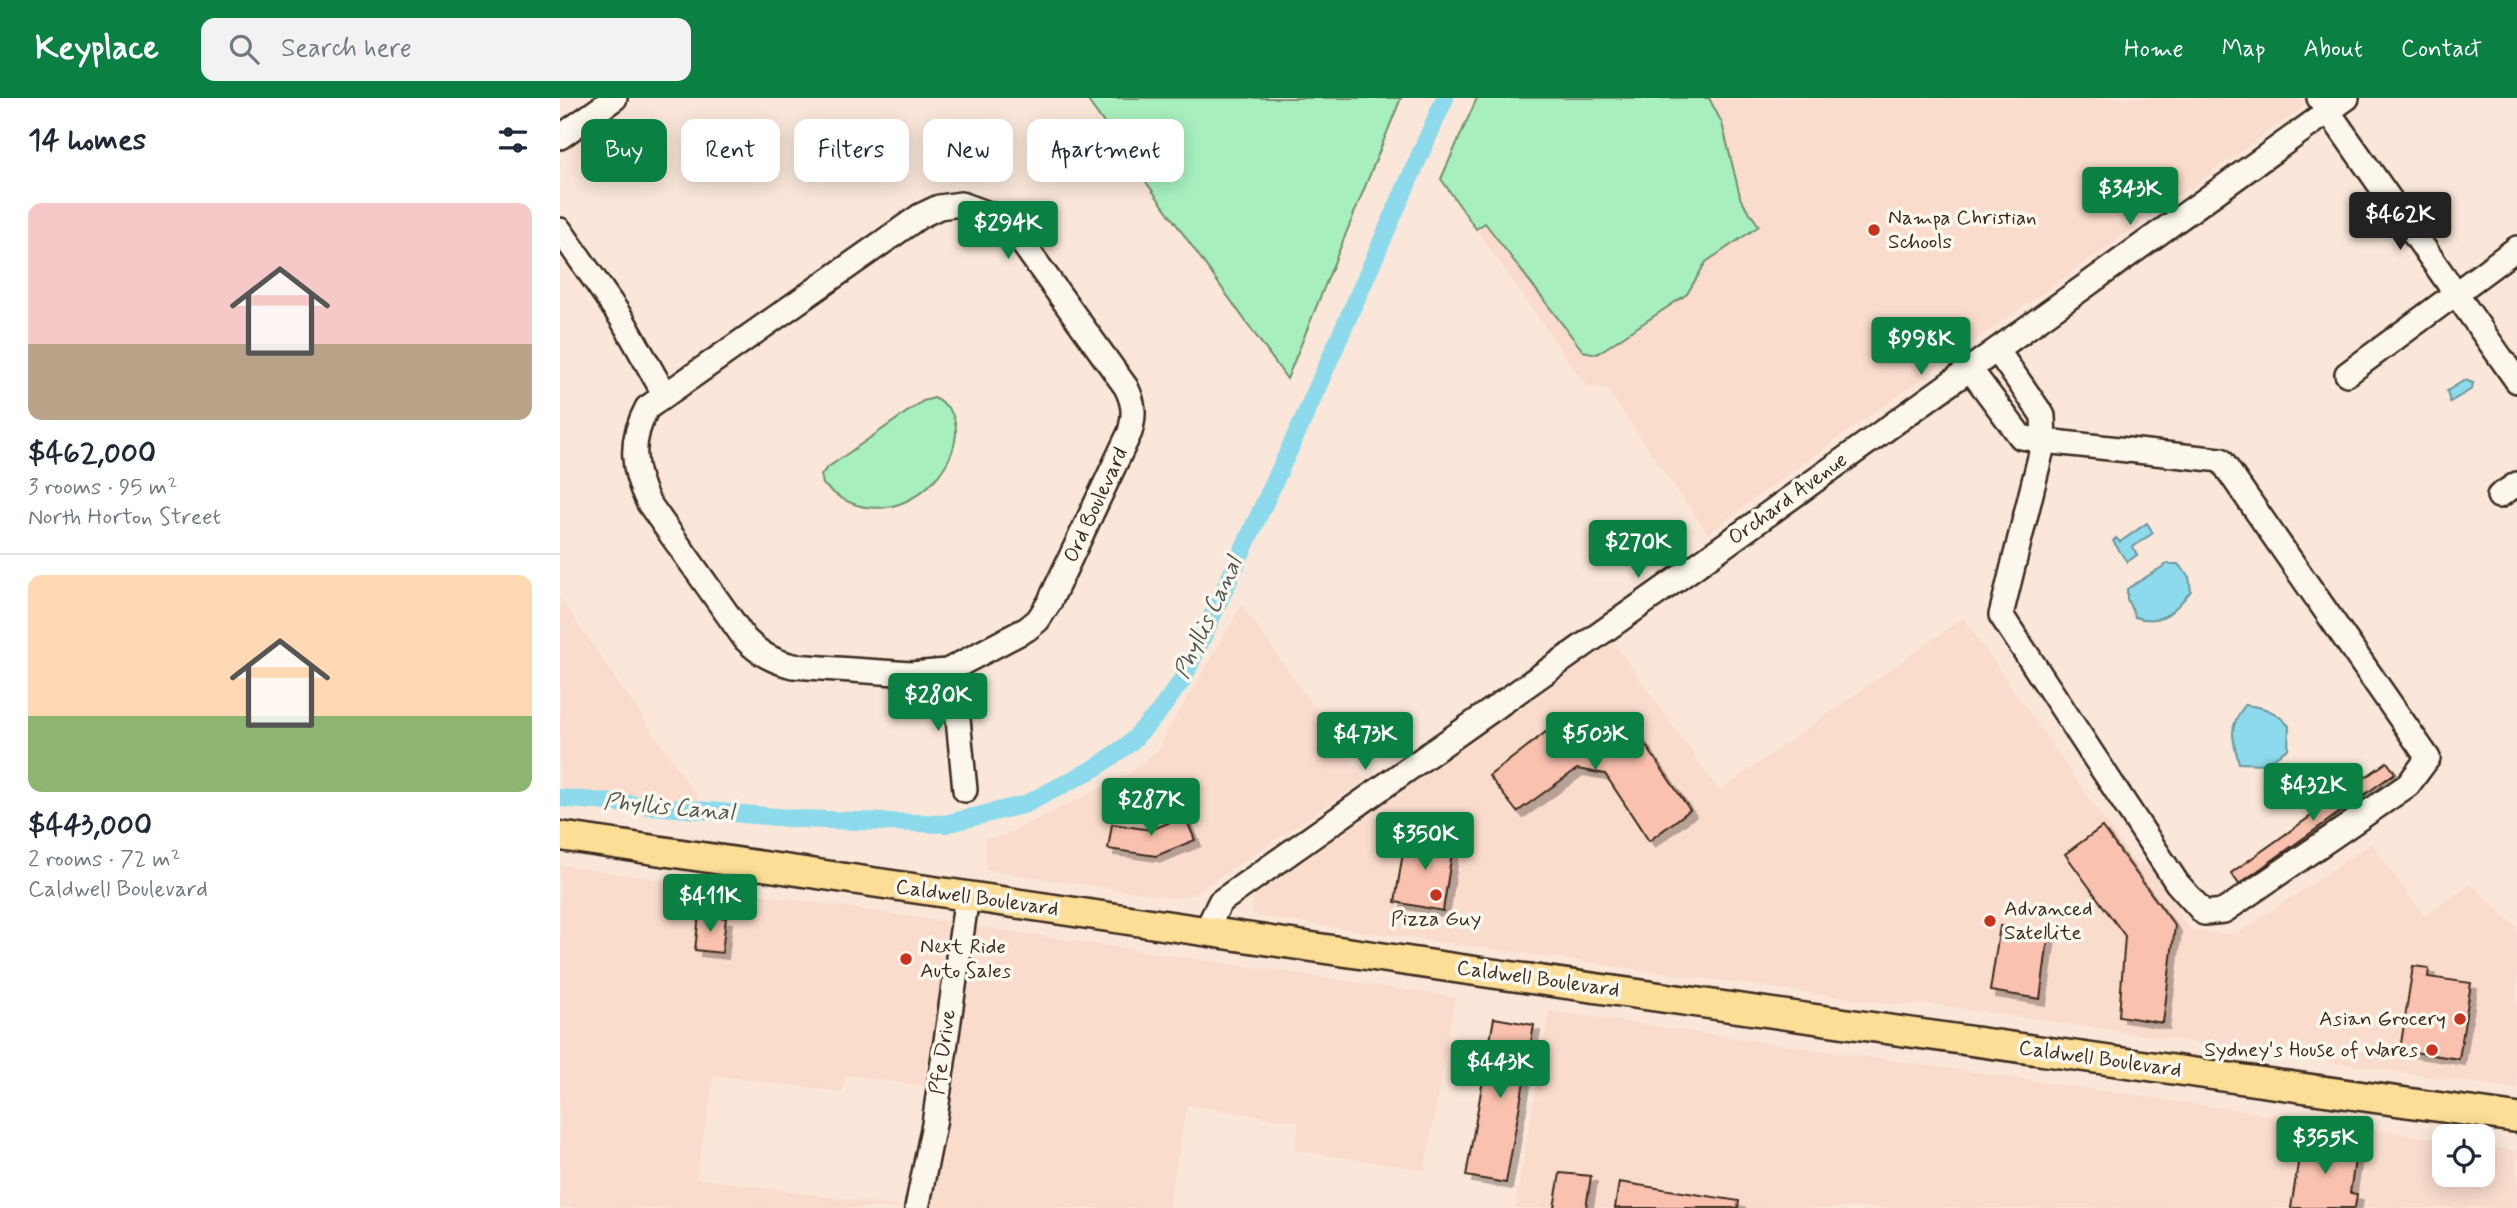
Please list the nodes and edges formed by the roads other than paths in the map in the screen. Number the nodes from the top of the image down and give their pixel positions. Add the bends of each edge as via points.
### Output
1 (615, 98) edge
2 (2332, 102) edge
3 (560, 137) edge
4 (560, 230) edge
5 (2517, 248) edge
6 (2455, 293) junction
7 (1997, 350) junction
8 (1970, 369) junction
9 (2347, 374) dead end
10 (2517, 381) edge
11 (665, 395) junction
12 (2044, 441) junction
13 (947, 671) junction
14 (965, 790) dead end
15 (560, 836) edge
16 (967, 896) junction
17 (1206, 931) junction
18 (2517, 1118) edge
19 (917, 1208) edge

1 - 3 street
2 - 6 street
2 - 7 street, Orchard Avenue
4 - 11 street via 622,318
5 - 6 street
6 - 9 street
6 - 10 street
7 - 8 street, Orchard Avenue
7 - 12 street via 2043,416
8 - 12 street via 2021,437
8 - 17 street, Orchard Avenue via 1220,902
11 - 13 street, Ord Boulevard via 647,408 638,424 633,450 636,477 648,502 745,639 761,654 793,666 911,674
11 - 13 street, Ord Boulevard via 920,216 961,204 997,216 1013,230 1126,387 1134,416 1038,620
12 - 12 street via 2221,460 2428,758 2408,785 2224,911 2204,914 2177,883 2001,615
13 - 14 street via 958,719
15 - 16 main road, Caldwell Boulevard
16 - 17 main road, Caldwell Boulevard
16 - 19 street, Pfe Drive
17 - 18 main road, Caldwell Boulevard

